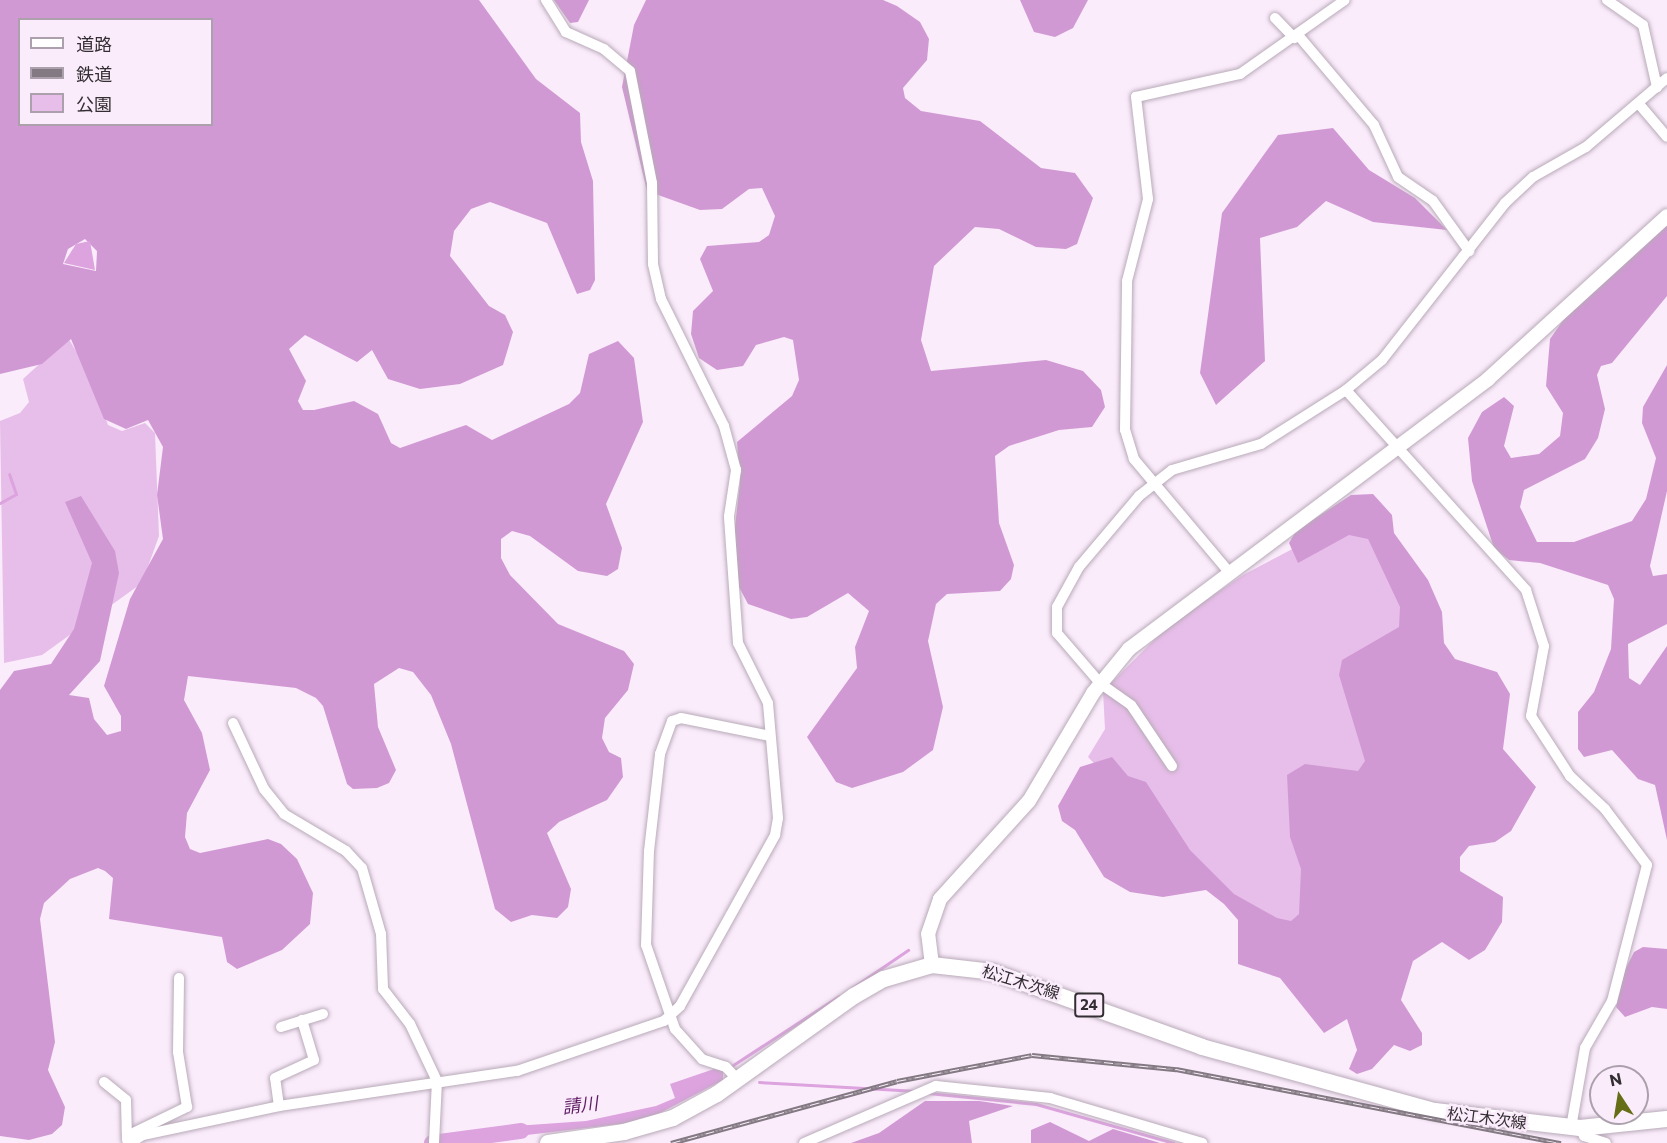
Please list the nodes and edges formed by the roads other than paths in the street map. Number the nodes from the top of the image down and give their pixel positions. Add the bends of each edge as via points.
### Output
1 (546, 0) edge
2 (1345, 0) edge
3 (1607, 0) edge
4 (1275, 18) dead end
5 (1296, 36) junction
6 (1667, 78) edge
7 (1657, 87) junction
8 (1639, 104) junction
9 (1667, 136) edge
10 (1667, 216) edge
11 (1469, 251) junction
12 (1346, 390) junction
13 (1397, 446) junction
14 (1154, 483) junction
15 (1228, 572) junction
16 (1100, 683) junction
17 (233, 723) dead end
18 (770, 736) junction
19 (1172, 766) dead end
20 (932, 965) junction
21 (179, 978) dead end
22 (322, 1014) dead end
23 (672, 1015) junction
24 (302, 1020) junction
25 (281, 1027) dead end
26 (738, 1080) junction
27 (437, 1081) junction
28 (104, 1082) dead end
29 (279, 1106) junction
30 (1667, 1119) edge
31 (1576, 1127) junction
32 (435, 1138) edge
33 (128, 1141) edge
34 (548, 1143) edge
35 (804, 1143) edge
36 (1202, 1143) edge
37 (1606, 1143) edge

1 - 18 street via 566,32 604,49 630,71 652,183 653,264 661,299 724,426 734,460 729,516 738,643 768,704
2 - 5 street
3 - 7 street via 1643,25
4 - 5 street
5 - 11 street via 1374,125 1398,177 1433,201
5 - 14 street via 1240,74 1136,97 1148,199 1127,281 1125,430 1134,459
6 - 7 street
7 - 8 street
8 - 9 street
8 - 11 street via 1586,147 1533,177 1505,203
10 - 13 street via 1515,357
11 - 12 street via 1382,360
12 - 13 street
12 - 14 street via 1261,444 1192,460
13 - 15 street
13 - 31 street via 1526,590 1544,646 1531,716 1570,776 1605,809 1647,865 1612,1001 1585,1048
14 - 15 street
14 - 16 street via 1079,567 1057,607 1058,633
15 - 16 street via 1146,633
16 - 19 street via 1131,705
16 - 20 street via 1029,801 940,899 928,934
17 - 27 street via 264,789 284,814 346,851 362,868 381,934 383,989 410,1024
18 - 23 street via 775,836 760,870
18 - 23 street via 681,718 668,729 649,851 645,934
20 - 26 main road, 松江木次線 / 24 via 884,979 854,996
20 - 31 main road, 松江木次線 / 24 via 993,972 1202,1047 1324,1084 1466,1117
21 - 33 street via 178,1052 187,1107
22 - 24 street
23 - 26 street via 678,1035 702,1059 726,1067
23 - 27 street via 536,1067
24 - 25 street
24 - 29 street via 314,1060 275,1078
26 - 34 main road, 松江木次線 / 24 via 696,1107 651,1126
27 - 29 street
27 - 32 street
28 - 33 street via 126,1100
29 - 33 street
30 - 31 main road, 松江木次線 / 24
31 - 37 street via 1584,1136
35 - 36 street via 936,1086 1050,1098

